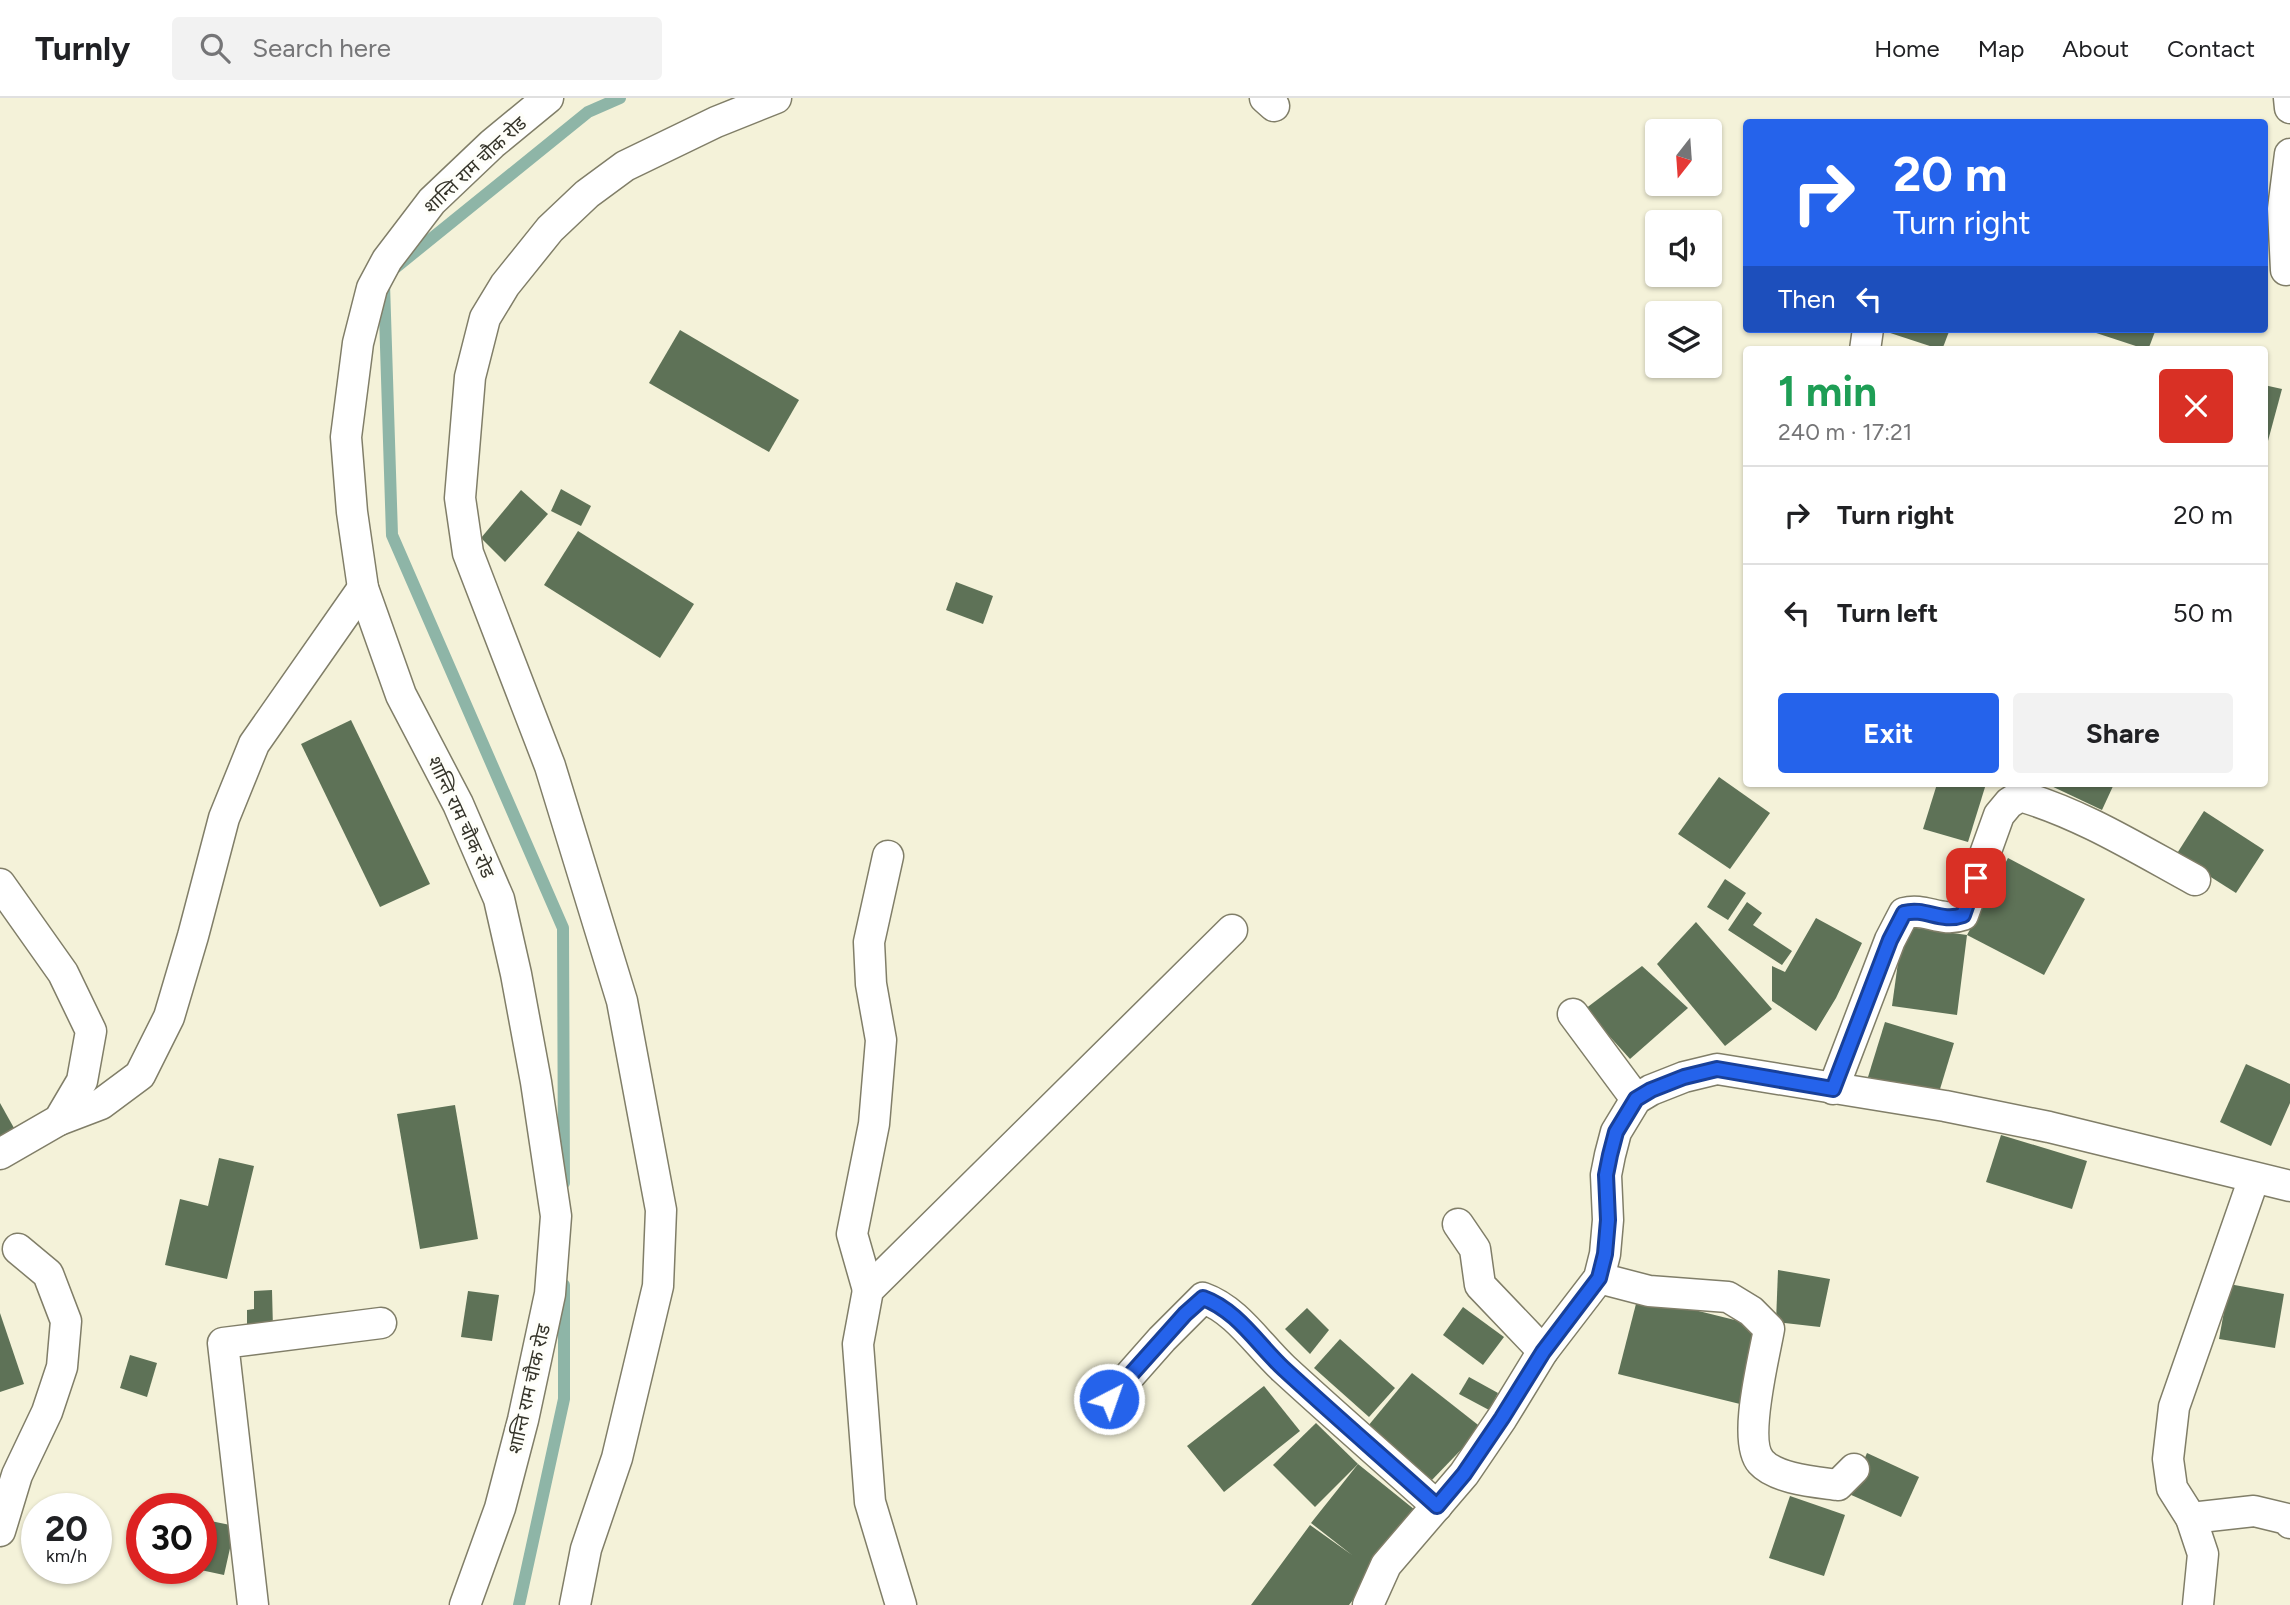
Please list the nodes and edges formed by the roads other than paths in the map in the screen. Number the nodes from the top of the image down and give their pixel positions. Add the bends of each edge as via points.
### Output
1 (548, 98) edge
2 (776, 98) edge
3 (2289, 98) edge
4 (2290, 108) edge
5 (2290, 154) edge
6 (2280, 268) edge
7 (363, 588) junction
8 (888, 856) dead end
9 (2195, 880) dead end
10 (0, 884) edge
11 (1233, 930) dead end
12 (1573, 1014) dead end
13 (1833, 1089) junction
14 (1636, 1099) junction
15 (59, 1120) junction
16 (0, 1154) edge
17 (2254, 1178) junction
18 (2290, 1186) edge
19 (1458, 1224) dead end
20 (18, 1249) dead end
21 (1599, 1278) junction
22 (868, 1290) junction
23 (381, 1323) dead end
24 (1543, 1352) junction
25 (1109, 1399) dead end
26 (1854, 1469) dead end
27 (1437, 1506) junction
28 (2191, 1518) junction
29 (2290, 1523) edge
30 (0, 1531) edge
31 (253, 1605) edge
32 (465, 1605) edge
33 (575, 1605) edge
34 (901, 1605) edge
35 (1368, 1605) edge
36 (2198, 1605) edge

1 - 7 street, शान्ति राम चौक रोड via 432,201 387,260 372,288 358,343 346,437
2 - 33 street via 625,166 587,194 550,229 505,285 485,318 470,377 460,498 468,553 550,766 622,1001 661,1210 658,1286 617,1458 586,1549
3 - 4 street
5 - 6 street
7 - 15 street via 254,744 223,818 169,1017 140,1075 101,1104
7 - 32 street, शान्ति राम चौक रोड via 401,695 458,804 499,899 536,1082 556,1216 550,1294 523,1420 500,1508
8 - 22 street via 869,942 881,1040 874,1124 852,1234
9 - 13 street via 2105,831 2020,796 1999,815 1963,915 1952,919 1904,913
10 - 15 street via 63,973 91,1031 82,1081
11 - 22 street
12 - 14 street
13 - 14 street via 1717,1069 1684,1077
13 - 17 street via 2049,1127
14 - 21 street via 1616,1132 1610,1155 1606,1243
15 - 16 street
17 - 18 street
17 - 28 street via 2175,1407 2168,1459 2172,1488
19 - 24 street via 1475,1249 1480,1285
20 - 30 street via 48,1274 66,1321 62,1367 17,1475
21 - 24 street
21 - 26 street via 1649,1291 1728,1297 1751,1311 1769,1329 1752,1424 1760,1462 1808,1481 1839,1485
22 - 34 street via 858,1344 870,1502
23 - 31 street via 223,1343
24 - 27 street via 1495,1429
25 - 27 street via 1203,1298 1228,1312 1281,1367
27 - 35 street via 1386,1565
28 - 29 street via 2254,1511
28 - 36 street via 2203,1554

